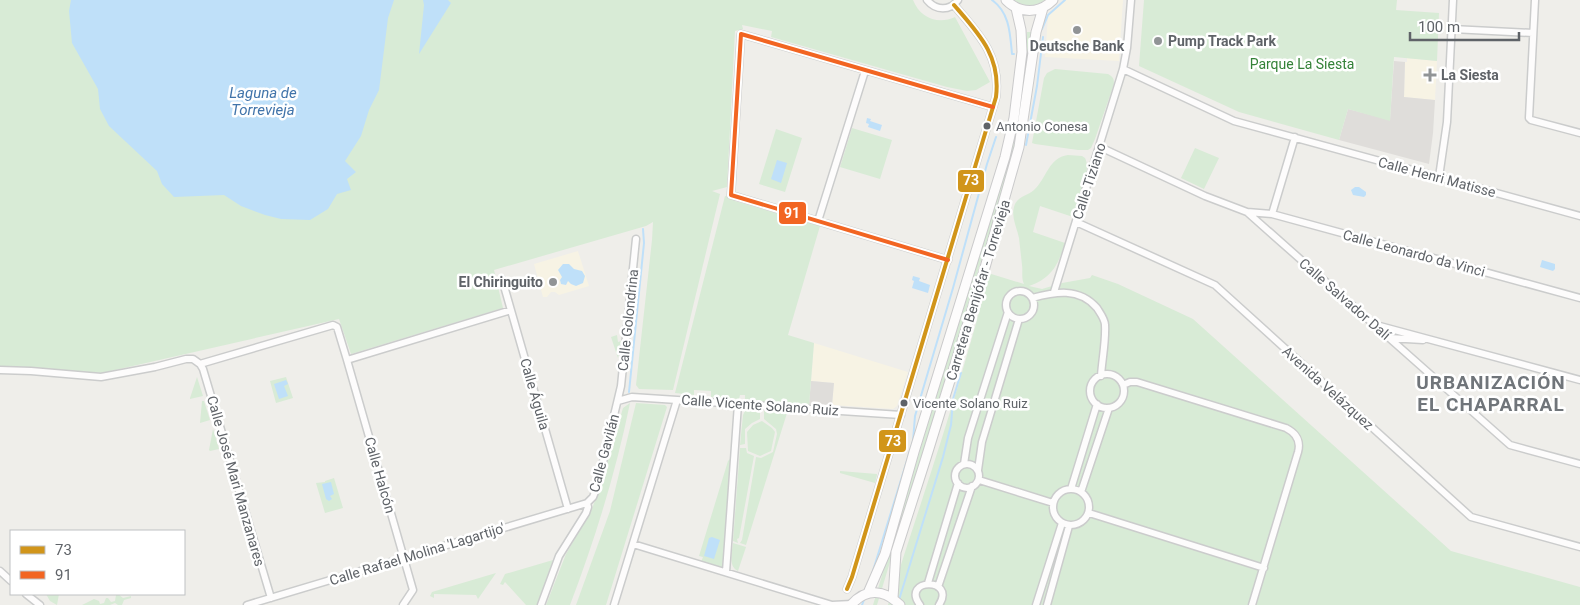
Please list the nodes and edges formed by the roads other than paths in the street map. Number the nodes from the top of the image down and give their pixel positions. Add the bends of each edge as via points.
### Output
1 (927, 0) edge
2 (1006, 0) edge
3 (1053, 0) edge
4 (1130, 0) edge
5 (1453, 0) edge
6 (1535, 0) edge
7 (957, 1) edge
8 (1016, 8) junction
9 (1043, 8) junction
10 (1452, 28) junction
11 (1533, 33) junction
12 (865, 70) junction
13 (1123, 70) junction
14 (993, 107) junction
15 (1580, 133) edge
16 (1294, 137) junction
17 (1100, 147) junction
18 (1439, 177) junction
19 (1247, 212) junction
20 (1272, 214) junction
21 (1580, 216) edge
22 (818, 221) junction
23 (1076, 222) junction
24 (636, 239) dead end
25 (948, 260) junction
26 (502, 279) dead end
27 (1054, 292) junction
28 (1032, 298) junction
29 (1580, 298) edge
30 (511, 310) junction
31 (1008, 312) junction
32 (1019, 319) junction
33 (1373, 324) junction
34 (1404, 332) junction
35 (1389, 338) junction
36 (1439, 342) junction
37 (346, 360) junction
38 (200, 364) junction
39 (0, 370) edge
40 (1101, 376) junction
41 (1580, 380) edge
42 (1123, 385) junction
43 (676, 400) junction
44 (618, 401) junction
45 (738, 404) junction
46 (1097, 404) junction
47 (1109, 408) junction
48 (901, 415) junction
49 (964, 464) junction
50 (1580, 464) edge
51 (978, 470) junction
52 (979, 480) junction
53 (958, 482) junction
54 (972, 486) junction
55 (1072, 489) junction
56 (1081, 492) junction
57 (1053, 503) junction
58 (587, 504) junction
59 (568, 509) junction
60 (1089, 514) junction
61 (1062, 524) junction
62 (1069, 526) junction
63 (633, 544) junction
64 (1580, 547) edge
65 (404, 558) junction
66 (1264, 568) junction
67 (0, 571) edge
68 (726, 572) junction
69 (10, 580) edge
70 (928, 583) junction
71 (938, 586) junction
72 (846, 589) dead end
73 (868, 593) junction
74 (27, 595) edge
75 (271, 598) junction
76 (893, 598) junction
77 (852, 604) edge
78 (40, 605) edge
79 (247, 605) edge
80 (403, 605) edge
81 (541, 605) edge
82 (614, 605) edge
83 (832, 605) edge
84 (900, 605) edge
85 (920, 605) edge
86 (938, 605) edge
87 (1036, 605) edge
88 (1047, 605) edge
89 (1252, 605) edge

1 - 7 street via 940,8 950,8
2 - 8 main road
3 - 9 main road
4 - 13 street, Calle Tiziano
5 - 10 street
6 - 11 street
7 - 14 street via 992,56 997,79
8 - 9 main road via 1027,11
8 - 73 main road, Carretera Benijófar - Torrevieja via 1022,52 1014,118 1005,157 885,554
9 - 76 main road, Carretera Benijófar - Torrevieja via 1036,32 1020,147 896,552
10 - 11 street
10 - 18 street via 1447,122
11 - 15 street via 1529,118
12 - 14 street
12 - 22 street
12 - 22 street via 741,34 731,195
13 - 16 street, Calle Henri Matisse via 1234,121
13 - 17 street, Calle Tiziano
14 - 25 street
16 - 18 street, Calle Henri Matisse
16 - 20 street
17 - 19 street, Calle Salvador Dalí
17 - 23 street, Calle Tiziano
18 - 21 street, Calle Henri Matisse
19 - 20 street, Calle Leonardo da Vinci
19 - 33 street, Calle Salvador Dalí
20 - 29 street, Calle Leonardo da Vinci
22 - 25 street
23 - 27 street, Calle Tiziano
23 - 64 street, Avenida Velázquez via 1215,286 1471,517
24 - 44 street, Calle Golondrina
25 - 48 street
26 - 30 street, Calle Águila
27 - 28 street
27 - 40 street via 1080,296 1096,307 1103,318
28 - 31 street via 1026,292 1010,296 1006,304
28 - 32 street via 1032,313
30 - 37 street
30 - 59 street, Calle Águila
31 - 32 street
31 - 49 street via 968,438
32 - 51 street via 982,442
33 - 34 street
33 - 35 street, Calle Salvador Dalí
34 - 35 street
34 - 36 street
35 - 36 street
35 - 50 street, Calle Salvador Dalí via 1510,445
36 - 41 street
37 - 38 street, Calle Halcón via 337,327 333,325
37 - 65 street, Calle Halcón
38 - 39 street via 186,359 101,377
38 - 75 street, Calle José Mari Manzanares
40 - 42 street via 1117,377
40 - 46 street via 1092,384 1090,393
42 - 47 street via 1120,403
42 - 66 street via 1137,382 1286,428 1295,435 1299,441 1298,452
43 - 44 street, Calle Vicente Solano Ruiz via 632,397
43 - 45 street, Calle Vicente Solano Ruiz
43 - 63 street
44 - 58 street, Calle Gavilán via 597,486
45 - 48 street, Calle Vicente Solano Ruiz
45 - 68 street
46 - 47 street
46 - 55 street
47 - 56 street
48 - 72 street
49 - 51 street
49 - 53 street via 955,474
51 - 52 street
52 - 54 street
52 - 57 street
53 - 54 street via 961,486
53 - 70 street
54 - 71 street
55 - 56 street
55 - 57 street via 1059,493
56 - 60 street via 1090,505
57 - 61 street via 1055,517
58 - 59 street, Calle Rafael Molina 'Lagartijo'
58 - 81 street, Calle Gavilán via 586,513 559,556
59 - 65 street, Calle Rafael Molina 'Lagartijo'
60 - 62 street via 1084,521
60 - 66 street
61 - 62 street
61 - 87 street
62 - 88 street
63 - 68 street
63 - 82 street
65 - 75 street, Calle Rafael Molina 'Lagartijo'
65 - 80 street, Calle Halcón via 413,590
66 - 89 street
67 - 69 street
68 - 83 street
70 - 71 street
70 - 85 street via 917,593
71 - 86 street via 942,597
73 - 76 main road
73 - 77 main road
74 - 78 street
75 - 79 street, Calle Rafael Molina 'Lagartijo'
76 - 84 main road
77 - 83 street

